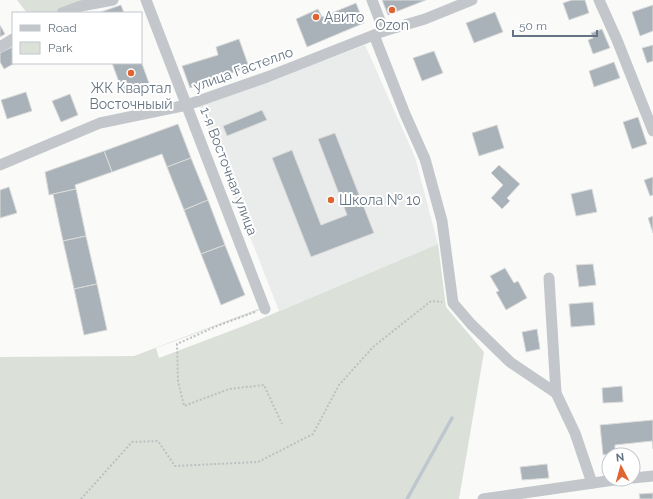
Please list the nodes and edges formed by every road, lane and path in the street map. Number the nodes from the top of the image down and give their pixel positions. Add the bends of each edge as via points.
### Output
1 (113, 0) edge
2 (146, 0) edge
3 (372, 0) edge
4 (472, 0) edge
5 (599, 0) edge
6 (65, 12) edge
7 (379, 33) junction
8 (12, 40) edge
9 (0, 47) edge
10 (187, 105) junction
11 (653, 131) edge
12 (0, 165) edge
13 (549, 278) dead end
14 (453, 303) junction
15 (265, 309) joint
16 (556, 393) junction
17 (282, 424) dead end
18 (653, 476) edge
19 (641, 477) edge
20 (601, 482) edge
21 (592, 483) junction
22 (81, 499) edge
23 (483, 499) edge

1 - 6 street
2 - 10 street, 1-я Восточная улица
3 - 7 street
4 - 7 street, улица Гастелло via 425,19
5 - 11 street
7 - 10 street, улица Гастелло via 268,77
7 - 14 street via 405,114 425,159 442,221
8 - 9 street
10 - 12 street, улица Гастелло via 100,123
10 - 15 street, 1-я Восточная улица
13 - 16 street
14 - 16 street via 510,362
14 - 22 path via 431,301 373,348 339,385 312,434 258,462 175,466 158,441 132,442
15 - 17 path via 177,344 178,381 184,406 229,389 264,385
16 - 21 street via 575,433
18 - 19 street
20 - 21 street
21 - 23 street

